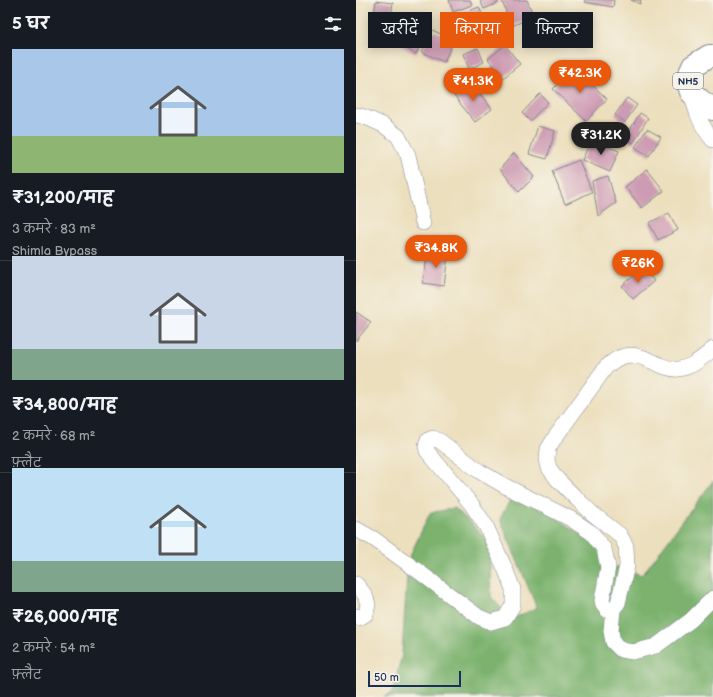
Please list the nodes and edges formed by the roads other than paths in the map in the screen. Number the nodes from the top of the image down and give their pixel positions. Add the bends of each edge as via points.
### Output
1 (713, 56) edge
2 (691, 92) junction
3 (713, 109) edge
4 (356, 115) edge
5 (713, 140) edge
6 (422, 223) dead end
7 (713, 350) edge
8 (356, 529) edge
9 (356, 584) edge
10 (713, 598) edge
11 (613, 610) junction
12 (356, 616) edge

1 - 2 highway, NH5 via 693,66 687,80
2 - 3 highway, NH5
2 - 5 street via 699,118
4 - 6 street via 383,125 398,136 408,155
7 - 11 street via 688,367 677,370 641,357 627,355 618,358 606,367 548,449 549,468 558,480 593,514 620,535 626,546 627,566 618,603
8 - 11 street via 418,570 479,617 491,622 505,618 513,605 513,590 506,571 486,526 427,451 428,440 433,438 479,471 571,518 592,533 604,549 608,567 603,605 607,610
9 - 12 street via 366,595 368,604 366,614 359,618
10 - 11 street via 691,620 656,646 633,652 621,650 613,642

